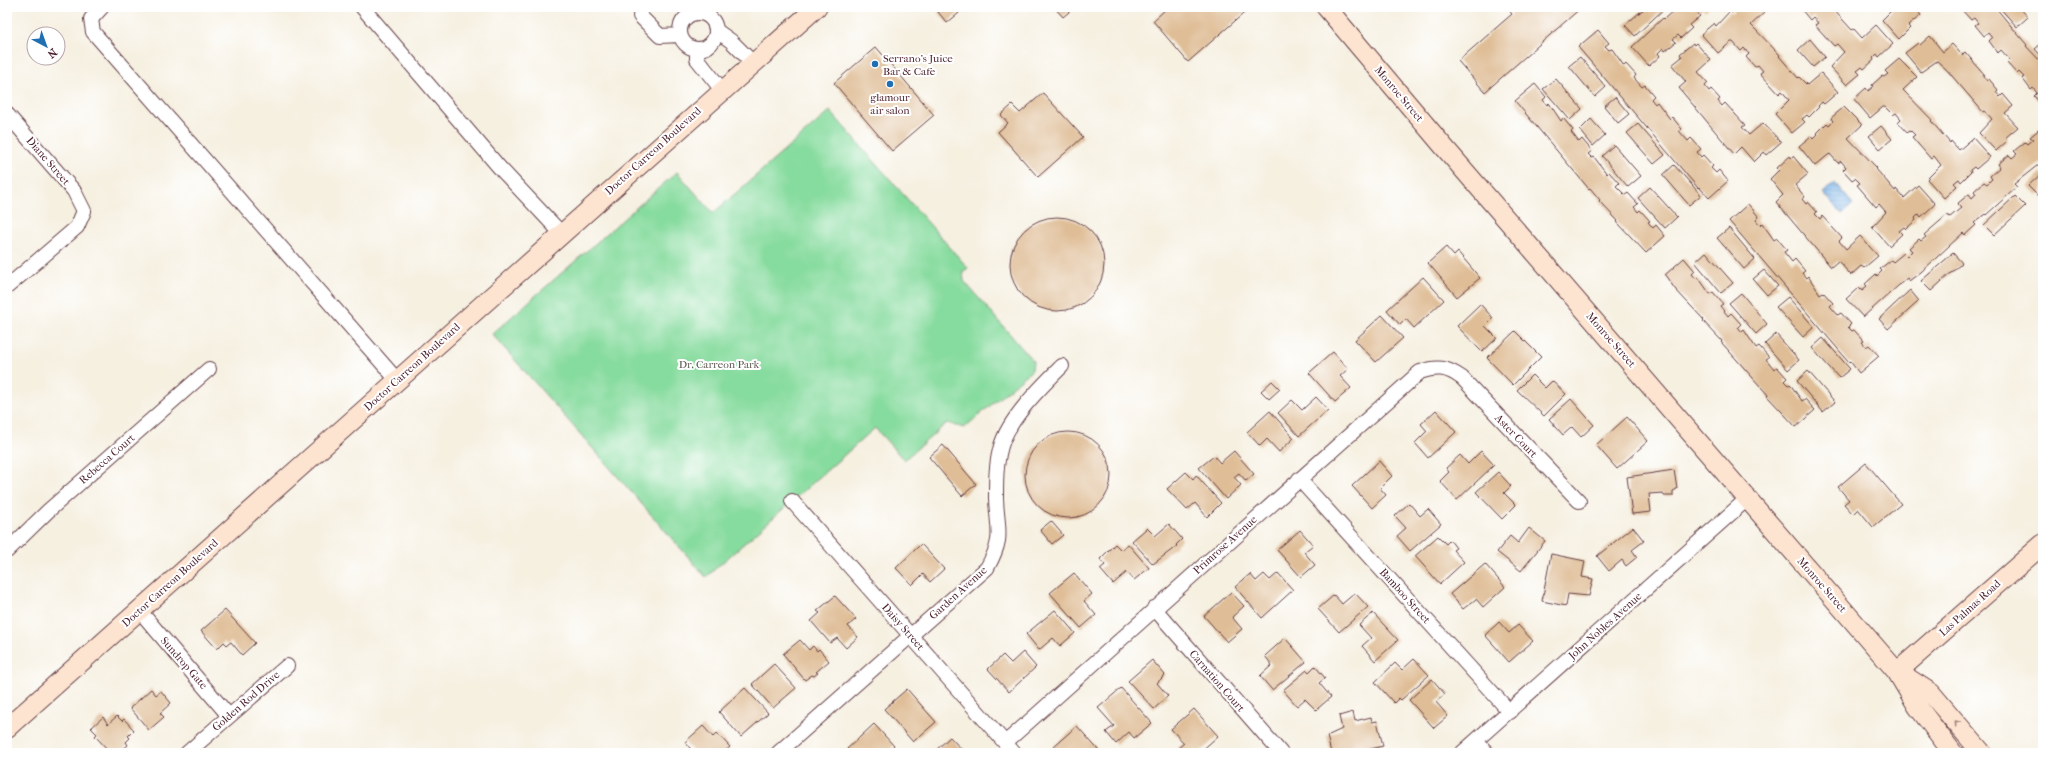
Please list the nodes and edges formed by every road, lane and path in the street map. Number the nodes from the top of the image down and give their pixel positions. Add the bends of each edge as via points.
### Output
1 (102, 7) edge
2 (362, 7) edge
3 (818, 7) edge
4 (1326, 7) edge
5 (702, 10) edge
6 (640, 16) dead end
7 (717, 31) junction
8 (680, 35) junction
9 (696, 50) junction
10 (753, 63) junction
11 (722, 90) junction
12 (7, 114) edge
13 (561, 233) junction
14 (7, 287) edge
15 (1062, 366) dead end
16 (209, 369) dead end
17 (1453, 371) joint
18 (398, 380) junction
19 (1300, 479) junction
20 (1747, 499) junction
21 (1579, 500) dead end
22 (792, 501) dead end
23 (2043, 544) edge
24 (7, 551) edge
25 (1154, 608) junction
26 (139, 610) junction
27 (910, 635) junction
28 (287, 666) dead end
29 (1897, 672) junction
30 (1510, 712) junction
31 (230, 716) junction
32 (7, 728) edge
33 (1476, 741) junction
34 (1010, 748) edge
35 (187, 753) edge
36 (778, 753) edge
37 (1280, 753) edge
38 (1462, 753) edge
39 (1487, 753) edge
40 (1953, 753) edge
41 (1982, 753) edge

1 - 18 street via 91,19 94,32
2 - 13 street via 499,167
3 - 10 main road, Doctor Carreon Boulevard
4 - 20 main road, Monroe Street
5 - 7 street via 713,20
5 - 8 street via 686,18
6 - 8 street via 660,36
7 - 9 street via 712,43
7 - 10 street via 731,40
8 - 9 street via 686,45
9 - 11 street via 697,60
10 - 11 main road, Doctor Carreon Boulevard
11 - 13 main road, Doctor Carreon Boulevard
12 - 14 street, Diane Street via 74,191 84,210 77,227
13 - 18 main road, Doctor Carreon Boulevard
15 - 27 street, Garden Avenue via 1031,398 1014,420 1001,444 996,470 1000,530 997,552 987,568
16 - 24 street, Rebecca Court via 48,511
17 - 19 street, Primrose Avenue via 1443,367 1420,372
17 - 21 street, Aster Court
18 - 26 main road, Doctor Carreon Boulevard
19 - 25 street, Primrose Avenue
19 - 30 street, Bamboo Street
20 - 29 main road, Monroe Street
20 - 30 street, John Nobles Avenue
22 - 27 street, Daisy Street
23 - 29 main road, Las Palmas Road
25 - 34 street, Primrose Avenue
25 - 37 street, Carnation Court
26 - 31 street, Sundrop Gate
26 - 32 main road, Doctor Carreon Boulevard
27 - 34 street, Daisy Street
27 - 36 street, Garden Avenue
28 - 31 street, Golden Rod Drive
29 - 40 main road, Monroe Street via 1918,707
41 -> 29 main road, Monroe Street via 1930,693
30 - 33 street, John Nobles Avenue
31 - 35 street, Golden Rod Drive
33 - 38 street, John Nobles Avenue
33 - 39 street

